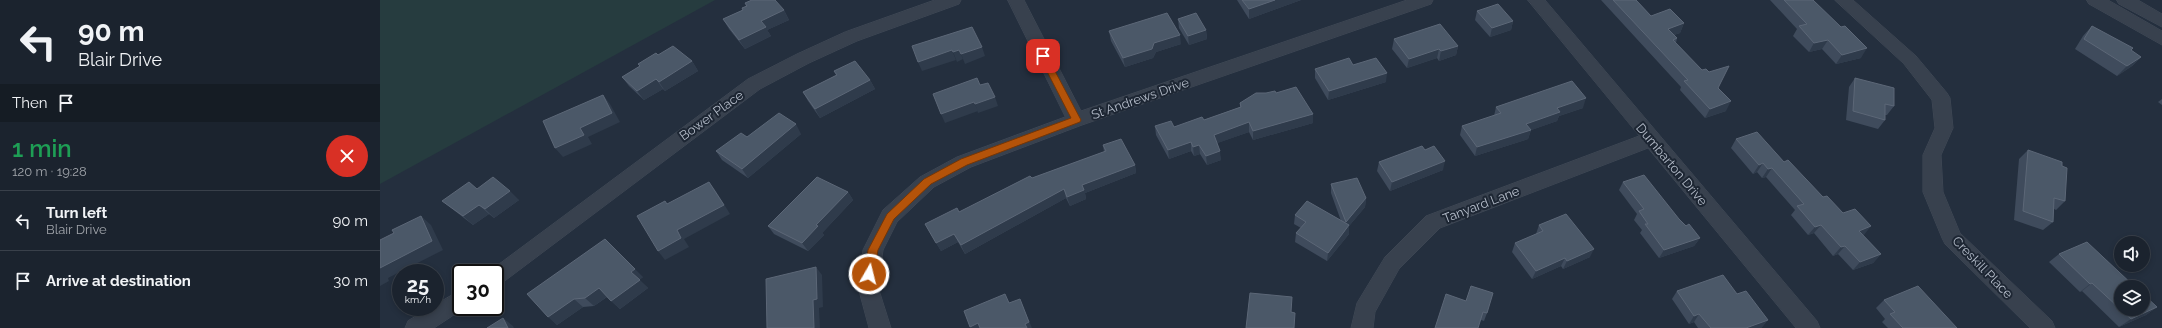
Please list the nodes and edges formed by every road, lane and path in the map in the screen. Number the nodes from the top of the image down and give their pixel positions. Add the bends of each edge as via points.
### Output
1 (953, 0) edge
2 (1016, 0) edge
3 (1425, 0) edge
4 (1536, 0) edge
5 (1843, 0) edge
6 (2095, 0) edge
7 (2125, 0) edge
8 (2162, 21) edge
9 (2162, 39) edge
10 (1076, 120) junction
11 (1652, 139) junction
12 (504, 270) edge
13 (452, 305) edge
14 (416, 328) edge
15 (880, 328) edge
16 (1362, 328) edge
17 (1809, 328) edge
18 (2044, 328) edge

1 - 12 street, Bower Place via 895,18 839,40 795,60 754,84
2 - 10 street
3 - 10 street, St Andrews Drive
4 - 11 street, Dumbarton Drive
5 - 18 street, Creskill Place via 1910,60 1941,98 1944,128 1932,155 1933,192 1952,238
6 - 9 street
7 - 8 street
10 - 15 street, St Andrews Drive via 964,162 928,182 890,216 873,250 868,287
11 - 16 street, Tanyard Lane via 1433,222 1392,263 1365,310
11 - 17 street, Dumbarton Drive
13 - 14 street

